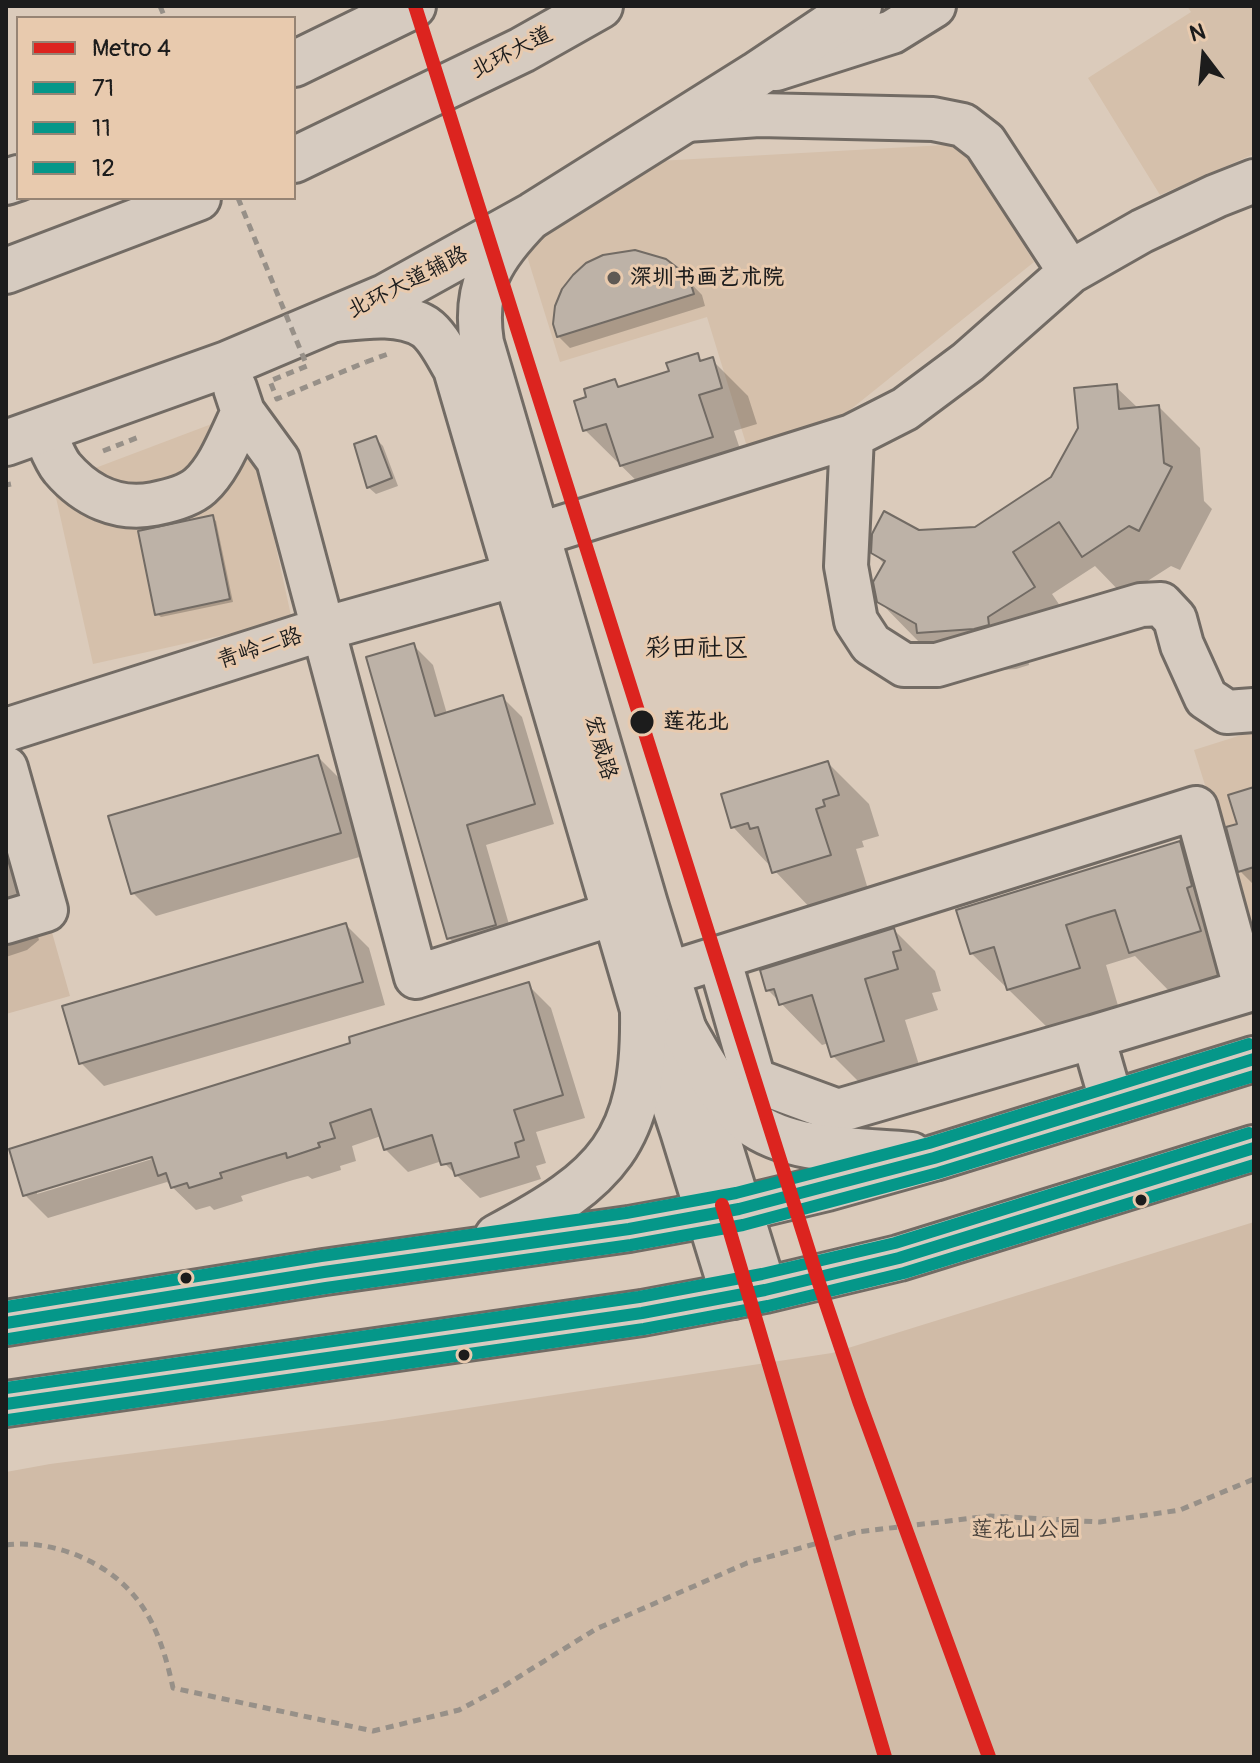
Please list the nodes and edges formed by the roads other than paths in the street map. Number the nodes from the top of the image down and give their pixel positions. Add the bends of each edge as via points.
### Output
1 (413, 6) edge
2 (600, 6) edge
3 (859, 6) edge
4 (934, 6) edge
5 (296, 63) edge
6 (756, 75) junction
7 (686, 120) junction
8 (296, 159) edge
9 (1254, 181) edge
10 (193, 200) edge
11 (533, 215) junction
12 (6, 271) edge
13 (1070, 272) junction
14 (334, 320) junction
15 (227, 364) junction
16 (243, 412) junction
17 (852, 436) junction
18 (16, 461) edge
19 (537, 535) junction
20 (516, 575) junction
21 (323, 629) junction
22 (1254, 710) edge
23 (6, 730) edge
24 (6, 768) edge
25 (630, 909) junction
26 (6, 922) edge
27 (719, 958) junction
28 (667, 974) junction
29 (643, 1013) junction
30 (685, 1032) junction
31 (1093, 1037) junction
32 (1254, 1059) edge
33 (1112, 1103) junction
34 (1254, 1148) edge
35 (934, 1158) junction
36 (724, 1212) junction
37 (471, 1251) junction
38 (749, 1294) junction
39 (6, 1323) edge
40 (6, 1404) edge

1 - 5 main road
2 - 8 main road, 北环大道 via 522,50
3 - 6 main road, 北环大道辅路
4 - 6 street via 892,32
6 - 7 main road, 北环大道辅路
7 - 11 main road, 北环大道辅路
7 - 13 street via 774,115 933,119 963,125 985,142
9 - 13 street via 1142,231
10 - 12 main road
11 - 14 main road, 北环大道辅路
11 - 19 street, 宏威路 via 494,261 478,316 494,391
13 - 17 street via 968,362 905,409
14 - 15 main road, 北环大道辅路
14 - 20 street, 宏威路 via 392,317 412,322 424,326 445,352 455,369
15 - 16 street
15 - 18 main road, 北环大道辅路
16 - 18 street via 217,465 199,487 170,501 139,507 108,503 61,467
16 - 21 street via 278,460
17 - 19 street
17 - 22 street via 846,566 856,621 871,644 904,665 937,665 1141,605 1161,604 1175,619 1206,698 1227,712
19 - 25 street, 宏威路
20 - 21 street, 青岭二路
20 - 25 street, 宏威路
21 - 23 street, 青岭二路
21 - 25 street via 416,977
24 - 26 street via 46,910
25 - 28 street, 宏威路
25 - 29 street, 宏威路
27 - 28 street
27 - 31 street via 754,1080 838,1111
27 - 31 street via 1196,808 1246,991
28 - 30 street, 宏威路
29 - 36 street, 宏威路
29 - 37 main road via 639,1081 621,1140 576,1191
30 - 35 main road via 729,1099 768,1133 831,1148
30 - 36 street, 宏威路
31 - 33 street
32 - 33 main road
33 - 35 main road
34 - 38 main road via 899,1258
35 - 36 main road
36 - 37 main road
36 - 38 street, 宏威路
37 - 39 main road
38 - 40 main road

